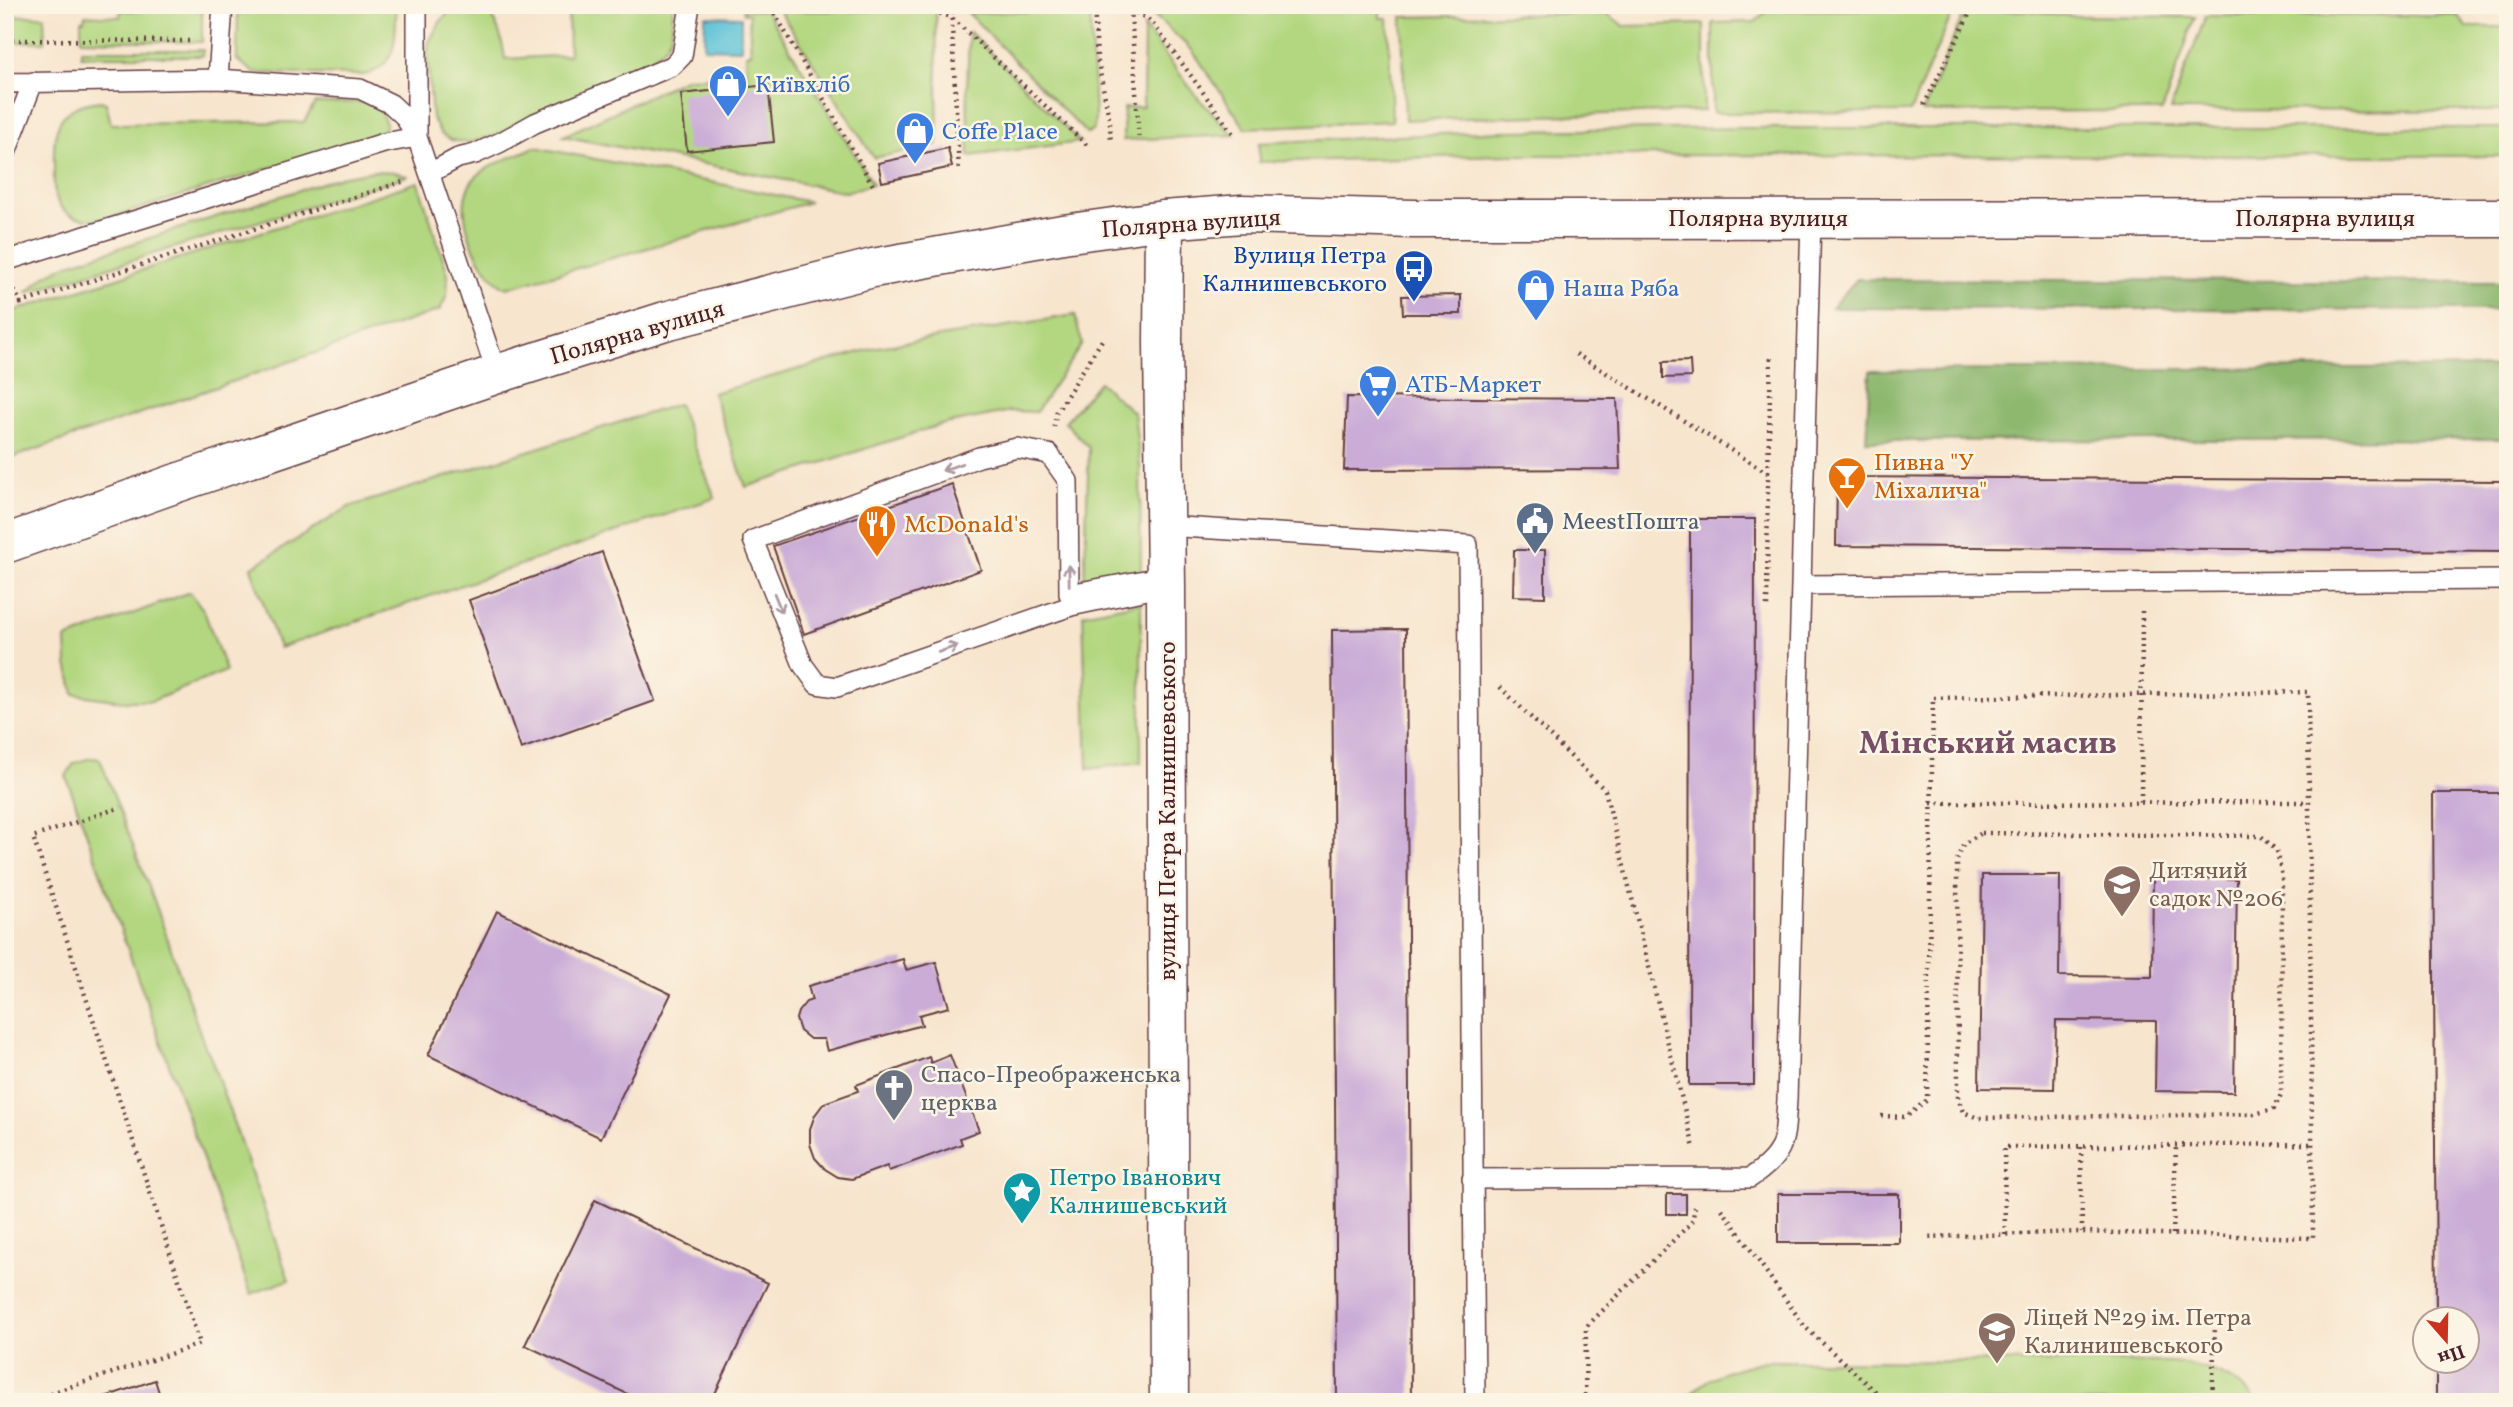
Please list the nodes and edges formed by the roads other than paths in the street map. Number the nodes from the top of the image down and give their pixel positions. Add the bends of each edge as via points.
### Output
1 (223, 5) edge
2 (417, 5) edge
3 (690, 5) edge
4 (218, 79) junction
5 (33, 82) junction
6 (5, 83) edge
7 (417, 137) junction
8 (5, 155) edge
9 (430, 173) junction
10 (1811, 217) junction
11 (2508, 218) edge
12 (1164, 220) junction
13 (5, 261) edge
14 (497, 374) junction
15 (1165, 526) junction
16 (5, 544) edge
17 (2508, 580) edge
18 (1166, 581) junction
19 (1801, 586) junction
20 (1472, 1179) junction
21 (1169, 1402) edge
22 (1475, 1402) edge

1 - 4 lane
2 - 7 lane
3 - 9 lane via 682,56 672,66
4 - 5 lane
4 - 7 lane via 360,89 391,104
5 - 6 lane
5 - 8 lane
7 - 9 lane
7 - 13 lane via 384,143
9 - 14 lane
10 - 11 main road, Полярна вулиця
10 - 12 main road, Полярна вулиця via 1413,219 1242,214
10 - 19 lane
12 - 14 main road, Полярна вулиця via 873,268 665,321
12 - 15 main road, вулиця Петра Калнишевського
14 - 16 main road, Полярна вулиця
15 - 18 main road, вулиця Петра Калнишевського
15 - 20 lane via 1468,545
17 - 19 lane
18 -> 18 lane via 1069,594 1068,481 1049,454 1017,449 979,457 753,540 803,665 817,684 837,687 1071,606
18 - 21 main road, вулиця Петра Калнишевського
19 - 20 lane via 1784,1142 1771,1164 1750,1178
20 - 22 lane

